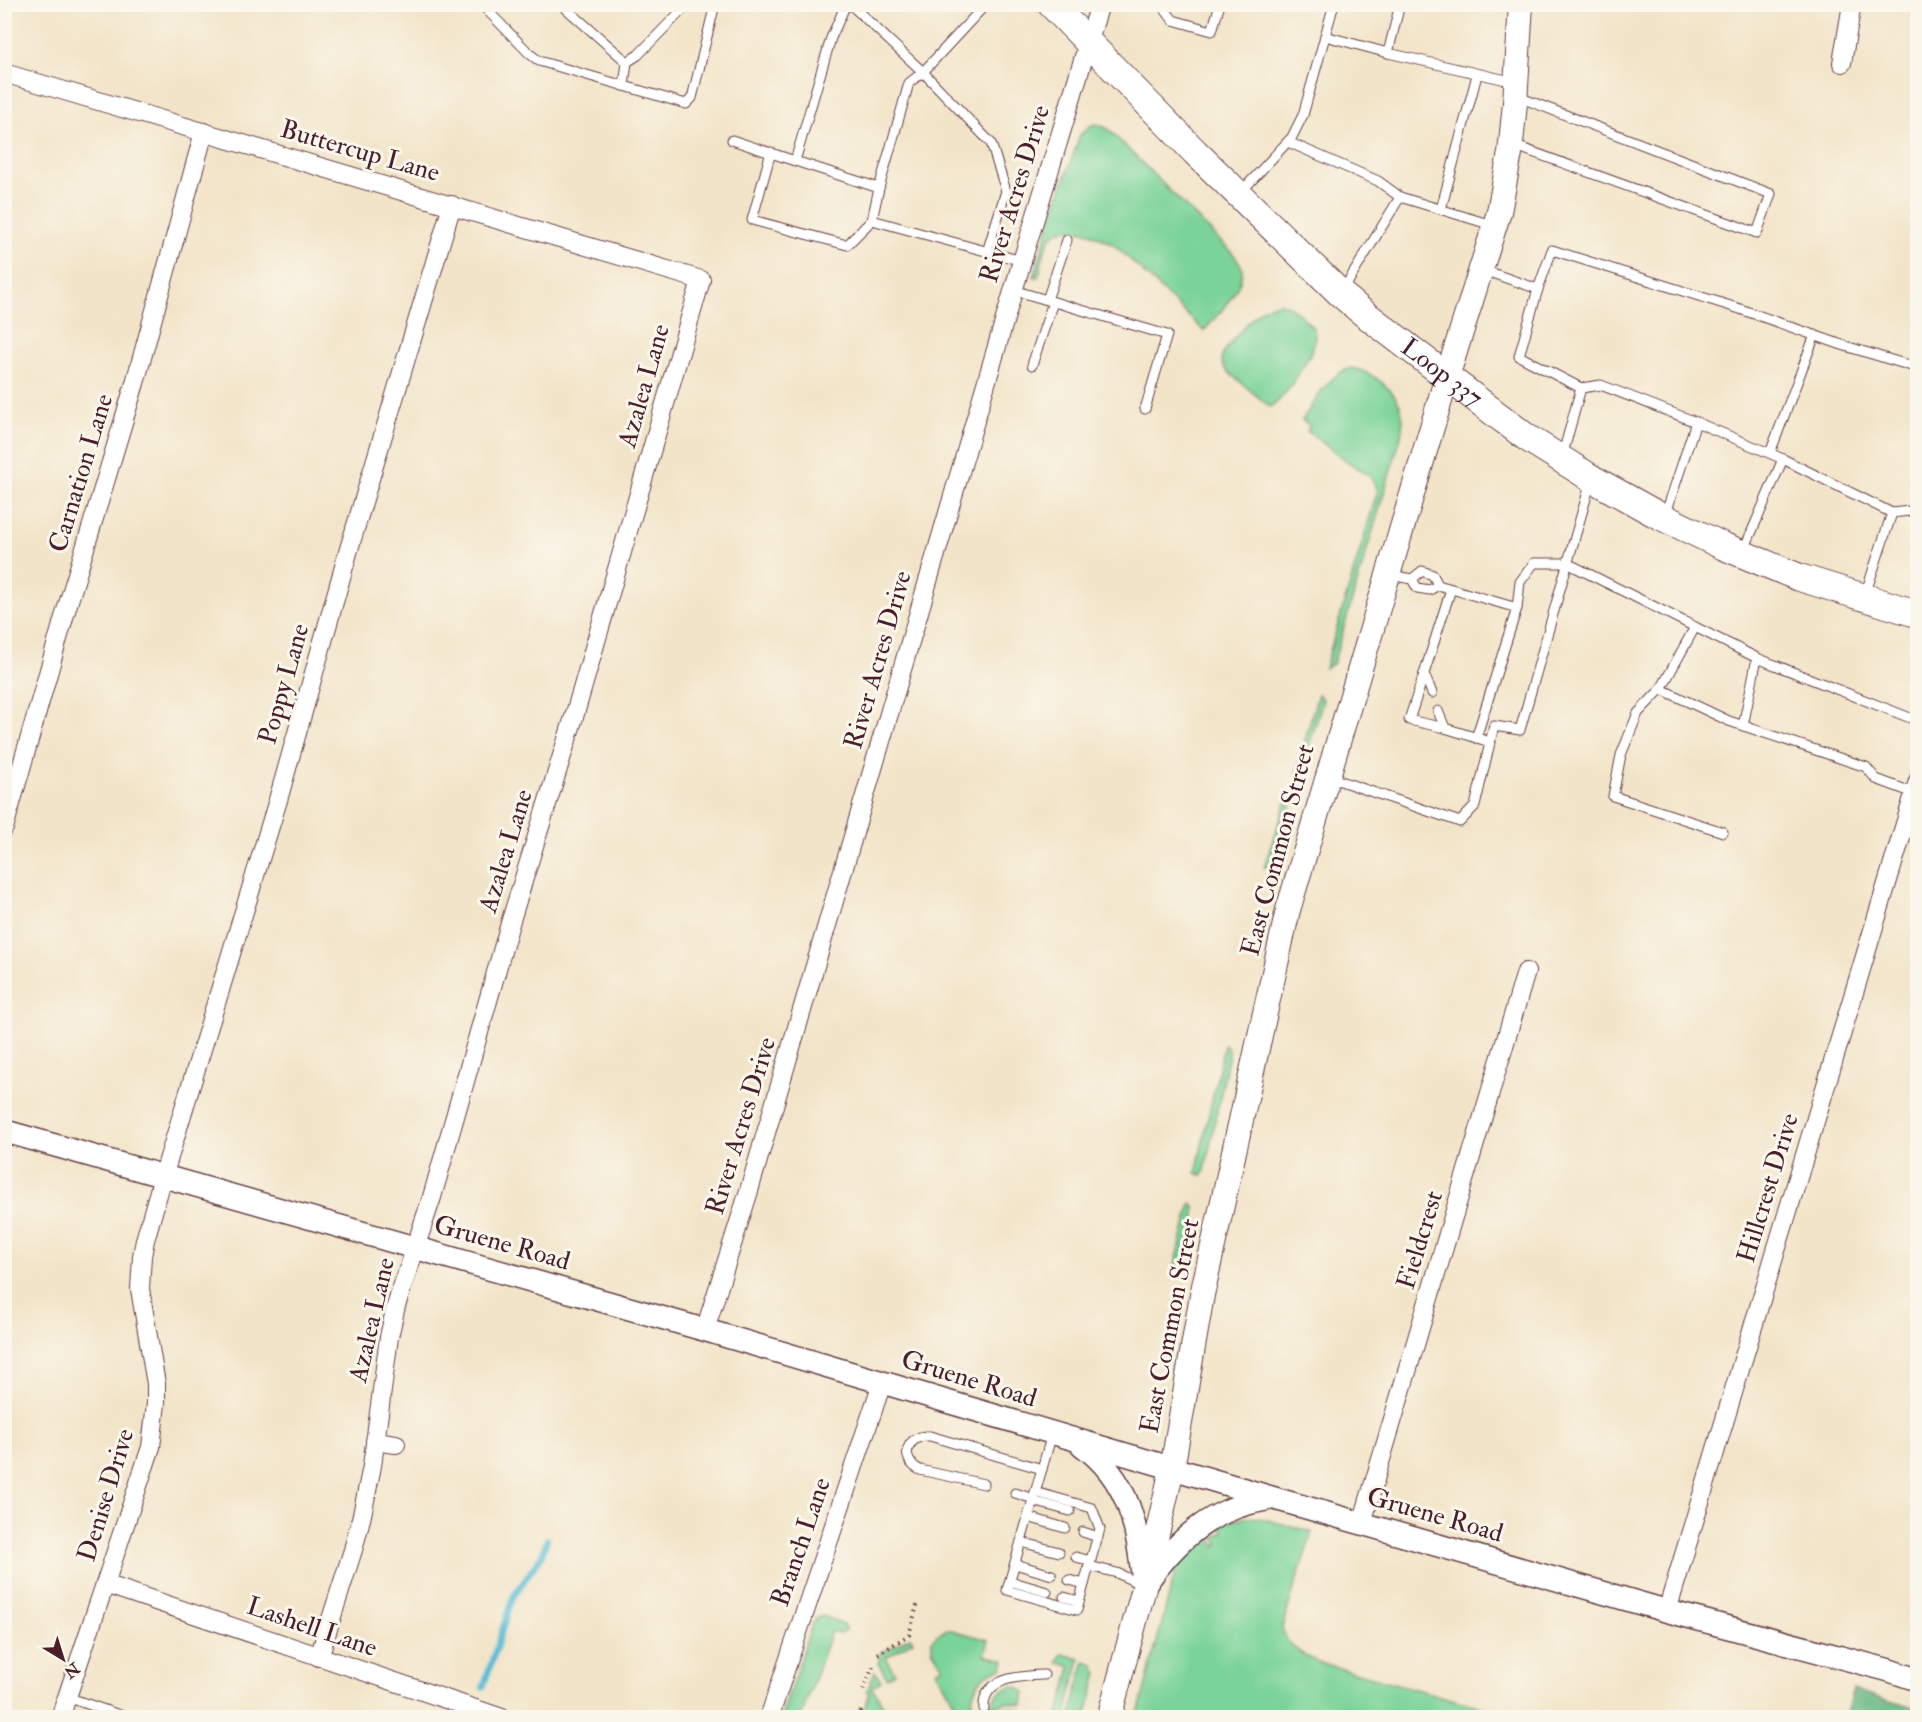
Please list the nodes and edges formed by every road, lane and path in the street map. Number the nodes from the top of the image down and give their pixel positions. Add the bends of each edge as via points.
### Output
1 (481, 4) edge
2 (561, 4) edge
3 (688, 4) edge
4 (714, 4) edge
5 (846, 4) edge
6 (850, 4) edge
7 (986, 4) edge
8 (1051, 4) edge
9 (1100, 4) edge
10 (1161, 4) edge
11 (1220, 4) edge
12 (1334, 4) edge
13 (1400, 4) edge
14 (1521, 4) edge
15 (1852, 4) edge
16 (1325, 36) junction
17 (1089, 42) junction
18 (1388, 53) junction
19 (627, 62) junction
20 (1842, 63) dead end
21 (923, 72) junction
22 (4, 73) edge
23 (1477, 75) junction
24 (624, 86) junction
25 (1516, 89) junction
26 (204, 132) junction
27 (732, 140) dead end
28 (1288, 142) junction
29 (1511, 144) junction
30 (771, 152) junction
31 (795, 161) junction
32 (879, 188) junction
33 (1238, 195) junction
34 (1400, 197) junction
35 (452, 205) junction
36 (1441, 209) junction
37 (872, 220) junction
38 (1495, 226) junction
39 (1067, 240) dead end
40 (987, 252) junction
41 (1022, 261) junction
42 (1480, 269) junction
43 (701, 280) joint
44 (1538, 289) junction
45 (1013, 290) junction
46 (1341, 294) junction
47 (1050, 301) junction
48 (1815, 335) junction
49 (1032, 365) dead end
50 (1917, 368) edge
51 (1447, 376) junction
52 (1581, 388) junction
53 (1145, 409) dead end
54 (1696, 422) junction
55 (1770, 453) junction
56 (1561, 459) junction
57 (1783, 459) junction
58 (1591, 478) junction
59 (1917, 510) edge
60 (1892, 513) junction
61 (1665, 518) junction
62 (1742, 554) junction
63 (1568, 563) junction
64 (1387, 574) junction
65 (1412, 579) junction
66 (1438, 585) junction
67 (1451, 589) junction
68 (1864, 598) junction
69 (1517, 608) junction
70 (1917, 614) edge
71 (1695, 627) junction
72 (1757, 658) junction
73 (1424, 674) junction
74 (1661, 689) junction
75 (1431, 693) dead end
76 (1438, 711) dead end
77 (1917, 722) edge
78 (1743, 726) junction
79 (1445, 728) junction
80 (1476, 738) junction
81 (1490, 742) junction
82 (1327, 776) junction
83 (1916, 787) edge
84 (1913, 812) edge
85 (4, 828) edge
86 (1723, 832) dead end
87 (1526, 972) dead end
88 (5, 1131) edge
89 (163, 1177) junction
90 (415, 1248) junction
91 (705, 1330) junction
92 (882, 1383) junction
93 (1052, 1434) junction
94 (375, 1441) junction
95 (1076, 1441) junction
96 (396, 1444) dead end
97 (1042, 1469) junction
98 (1172, 1469) junction
99 (984, 1484) dead end
100 (1015, 1493) dead end
101 (1034, 1497) junction
102 (1273, 1498) junction
103 (1070, 1511) dead end
104 (1028, 1517) junction
105 (1362, 1523) junction
106 (1065, 1528) dead end
107 (1083, 1532) dead end
108 (1098, 1537) junction
109 (1021, 1542) junction
110 (1059, 1552) dead end
111 (1076, 1557) dead end
112 (1090, 1563) junction
113 (1015, 1564) junction
114 (1052, 1575) dead end
115 (1069, 1580) dead end
116 (1010, 1581) junction
117 (105, 1584) junction
118 (1084, 1584) junction
119 (1144, 1586) junction
120 (1047, 1592) dead end
121 (1064, 1597) dead end
122 (1079, 1601) junction
123 (917, 1605) dead end
124 (1667, 1611) junction
125 (878, 1654) dead end
126 (319, 1657) junction
127 (873, 1667) dead end
128 (1044, 1675) dead end
129 (1917, 1680) edge
130 (863, 1690) dead end
131 (67, 1697) junction
132 (862, 1707) dead end
133 (984, 1709) dead end
134 (60, 1718) edge
135 (128, 1718) edge
136 (502, 1718) edge
137 (769, 1718) edge
138 (859, 1718) edge
139 (1109, 1718) edge

1 - 24 lane via 539,61
2 - 19 lane
3 - 19 lane
4 - 24 lane via 692,98 686,104
5 - 31 lane via 831,38
6 - 21 lane
7 - 21 lane
8 - 17 main road, Loop 337
9 - 17 street, River Acres Drive
10 - 11 lane via 1173,20 1212,31
12 - 16 lane
13 - 18 lane
14 - 25 main road, East Common Street
15 - 20 street
16 - 18 lane
16 - 28 lane via 1303,115
17 - 33 main road, Loop 337
17 - 41 street, River Acres Drive
18 - 23 lane
19 - 24 lane
21 - 32 lane via 909,83
21 - 40 lane via 991,143 1006,191
22 - 26 street, Buttercup Lane
23 - 25 lane
23 - 36 lane
25 - 29 main road, East Common Street
25 - 29 lane via 1771,194 1757,233
26 - 35 street, Buttercup Lane
26 - 85 street, Carnation Lane via 135,383
27 - 30 lane
28 - 33 lane
28 - 34 lane via 1378,181
29 - 38 main road, East Common Street
30 - 31 lane
30 - 37 lane via 752,220 847,244
31 - 32 lane
32 - 37 lane
33 - 46 main road, Loop 337
34 - 36 lane
34 - 46 lane
35 - 43 street, Buttercup Lane
35 - 89 street, Poppy Lane
36 - 38 lane
37 - 40 lane
38 - 42 main road, East Common Street
39 - 47 lane
40 - 41 lane
41 - 45 street, River Acres Drive
42 - 44 lane
42 - 51 main road, East Common Street
43 - 90 street, Azalea Lane
44 - 48 lane via 1552,250
44 - 52 lane via 1519,356
45 - 47 lane
45 - 91 street, River Acres Drive
46 - 51 main road, Loop 337
47 - 49 lane
47 - 53 lane via 1167,335
48 - 50 lane
48 - 55 lane
51 - 56 main road, Loop 337
51 - 64 main road, East Common Street
52 - 54 lane via 1601,385
52 - 56 lane
54 - 55 lane
54 - 61 lane
55 - 57 lane
56 - 58 main road, Loop 337
57 - 60 lane
57 - 62 lane
58 - 61 main road, Loop 337
58 - 63 lane
59 - 60 lane
60 - 68 lane
61 - 62 main road, Loop 337
62 - 68 main road, Loop 337
63 - 69 lane via 1534,563 1520,582
63 - 71 lane
63 - 81 lane via 1520,730 1494,726
64 - 65 lane
64 - 82 main road, East Common Street
65 - 66 lane via 1417,588 1430,590
65 - 66 lane via 1422,571 1433,575
66 - 67 lane
67 - 69 lane
67 - 73 lane
68 - 70 main road, Loop 337
69 - 80 lane
71 - 72 lane
71 - 74 lane
72 - 77 lane
72 - 78 lane
73 - 75 lane
73 - 79 lane via 1409,720
74 - 78 lane
74 - 86 lane via 1638,713 1621,755 1613,796
76 - 79 lane
78 - 83 lane via 1866,767 1876,779
79 - 80 lane
80 - 81 lane
81 - 82 lane via 1474,806 1460,822
82 - 98 main road, East Common Street via 1288,910 1202,1295
83 - 84 street, Hillcrest Drive
84 - 124 street, Hillcrest Drive
87 - 105 street, Fieldcrest
88 - 89 street, Gruene Road
89 - 90 street, Gruene Road
89 - 117 street, Denise Drive via 145,1240 141,1271 142,1305 156,1384 154,1429
90 - 91 street, Gruene Road
90 - 94 street, Azalea Lane via 389,1337
91 - 92 street, Gruene Road
92 - 93 street, Gruene Road
92 - 137 street, Branch Lane
93 - 95 street, Gruene Road
93 - 97 lane
94 - 96 street
94 - 126 street, Azalea Lane via 353,1550
95 - 98 street, Gruene Road
95 - 119 street via 1098,1458 1124,1493 1134,1523
97 - 99 lane via 930,1436 916,1437 908,1448 909,1461 920,1470
97 - 101 lane
98 - 102 street, Gruene Road
98 - 119 main road, East Common Street
100 - 101 lane
101 - 103 lane
101 - 104 lane
101 - 108 lane via 1092,1508 1092,1517 1100,1528
102 - 105 street, Gruene Road
102 - 119 street via 1233,1507 1208,1519 1179,1544
104 - 106 lane
104 - 109 lane
105 - 124 street, Gruene Road
107 - 108 lane
108 - 112 lane
109 - 110 lane
109 - 113 lane
111 - 112 lane
112 - 118 lane
112 - 119 lane
113 - 114 lane
113 - 116 lane
115 - 118 lane
116 - 120 lane
116 - 122 lane via 1007,1590 1077,1610
117 - 126 street, Lashell Lane
117 - 131 street, Denise Drive
118 - 122 lane
119 - 139 main road, East Common Street
121 - 122 lane
123 - 125 path via 909,1635
124 - 129 street, Gruene Road
126 - 136 street, Lashell Lane
127 - 130 path
128 - 133 lane via 1015,1677 998,1684 985,1698
131 - 134 street, Denise Drive
131 - 135 lane
132 - 138 path

